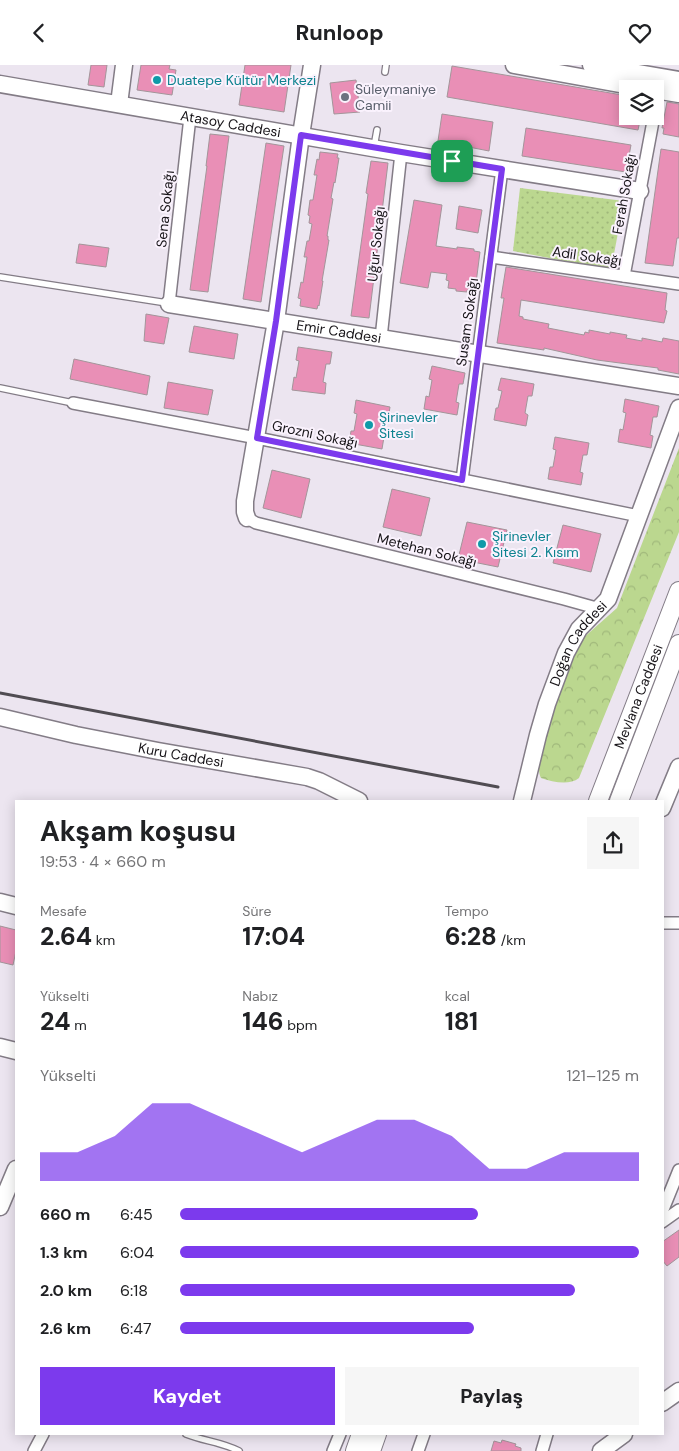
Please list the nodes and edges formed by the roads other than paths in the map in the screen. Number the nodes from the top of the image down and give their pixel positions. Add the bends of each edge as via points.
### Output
1 (124, 65) edge
2 (312, 65) edge
3 (386, 65) edge
4 (514, 65) edge
5 (592, 65) edge
6 (385, 72) dead end
7 (636, 80) edge
8 (679, 80) edge
9 (619, 81) edge
10 (0, 84) edge
11 (664, 85) edge
12 (664, 89) edge
13 (679, 94) edge
14 (119, 104) junction
15 (190, 117) junction
16 (652, 125) edge
17 (377, 130) dead end
18 (301, 135) junction
19 (374, 148) junction
20 (401, 153) junction
21 (502, 169) junction
22 (640, 191) junction
23 (492, 257) junction
24 (624, 276) junction
25 (0, 277) edge
26 (679, 284) edge
27 (169, 304) junction
28 (276, 321) junction
29 (381, 338) junction
30 (478, 353) junction
31 (679, 386) edge
32 (0, 387) edge
33 (73, 403) joint
34 (679, 408) edge
35 (257, 438) junction
36 (462, 480) junction
37 (640, 516) junction
38 (247, 518) joint
39 (679, 591) edge
40 (600, 609) junction
41 (679, 644) edge
42 (0, 717) edge
43 (679, 767) edge
44 (357, 800) edge
45 (522, 800) edge
46 (598, 800) edge
47 (619, 800) edge
48 (664, 803) edge
49 (0, 902) edge
50 (15, 906) edge
51 (664, 923) edge
52 (679, 923) edge
53 (0, 1047) edge
54 (15, 1051) edge
55 (679, 1169) edge
56 (15, 1171) edge
57 (0, 1207) edge
58 (664, 1207) edge
59 (679, 1210) edge
60 (664, 1221) edge
61 (679, 1391) edge
62 (664, 1402) edge
63 (42, 1435) edge
64 (189, 1435) edge
65 (340, 1435) edge
66 (360, 1435) edge
67 (377, 1435) edge
68 (424, 1435) edge
69 (547, 1435) edge
70 (623, 1435) edge
71 (34, 1451) edge
72 (239, 1451) edge
73 (334, 1451) edge
74 (355, 1451) edge
75 (371, 1451) edge
76 (418, 1451) edge
77 (542, 1451) edge
78 (602, 1451) edge

1 - 14 street
2 - 18 street
3 - 6 lane
4 - 9 street
5 - 7 street
8 - 11 street
10 - 14 street, Atasoy Caddesi
12 - 13 street
14 - 15 street, Atasoy Caddesi
15 - 18 street, Atasoy Caddesi
15 - 27 street, Sena Sokağı
16 - 22 street, Ferah Sokağı
17 - 19 lane
18 - 19 street, Atasoy Caddesi
18 - 28 street
19 - 20 street, Atasoy Caddesi
20 - 21 street, Atasoy Caddesi
20 - 29 street, Uğur Sokağı
21 - 22 street, Atasoy Caddesi
21 - 23 street, Susam Sokağı
22 - 24 street, Ferah Sokağı
23 - 24 street, Adil Sokağı
23 - 30 street, Susam Sokağı
24 - 26 street, Adil Sokağı
25 - 27 lane, Emir Caddesi
27 - 28 street, Emir Caddesi
28 - 29 street, Emir Caddesi
28 - 35 street
29 - 30 street, Emir Caddesi
30 - 31 street, Emir Caddesi
30 - 36 street, Susam Sokağı
32 - 33 lane
33 - 35 street, Grozni Sokağı
34 - 37 street, Doğan Caddesi
35 - 36 street, Grozni Sokağı
35 - 38 street via 245,501
36 - 37 street, Grozni Sokağı
37 - 40 street, Doğan Caddesi via 608,599
38 - 40 street, Metehan Sokağı via 256,523
39 - 46 main road, Mevlana Caddesi
40 - 45 street, Doğan Caddesi via 579,629 566,653 547,704
41 - 47 main road, Mevlana Caddesi
42 - 44 street, Kuru Caddesi via 168,753 307,777
43 - 48 street
49 - 50 street
51 - 52 street
53 - 54 street
55 - 58 street
56 - 57 street
59 - 60 street
61 - 62 street
63 - 71 street
64 - 72 lane
65 - 73 street
66 - 74 main road
67 - 75 main road
68 - 76 street
69 - 77 street
70 - 78 street

